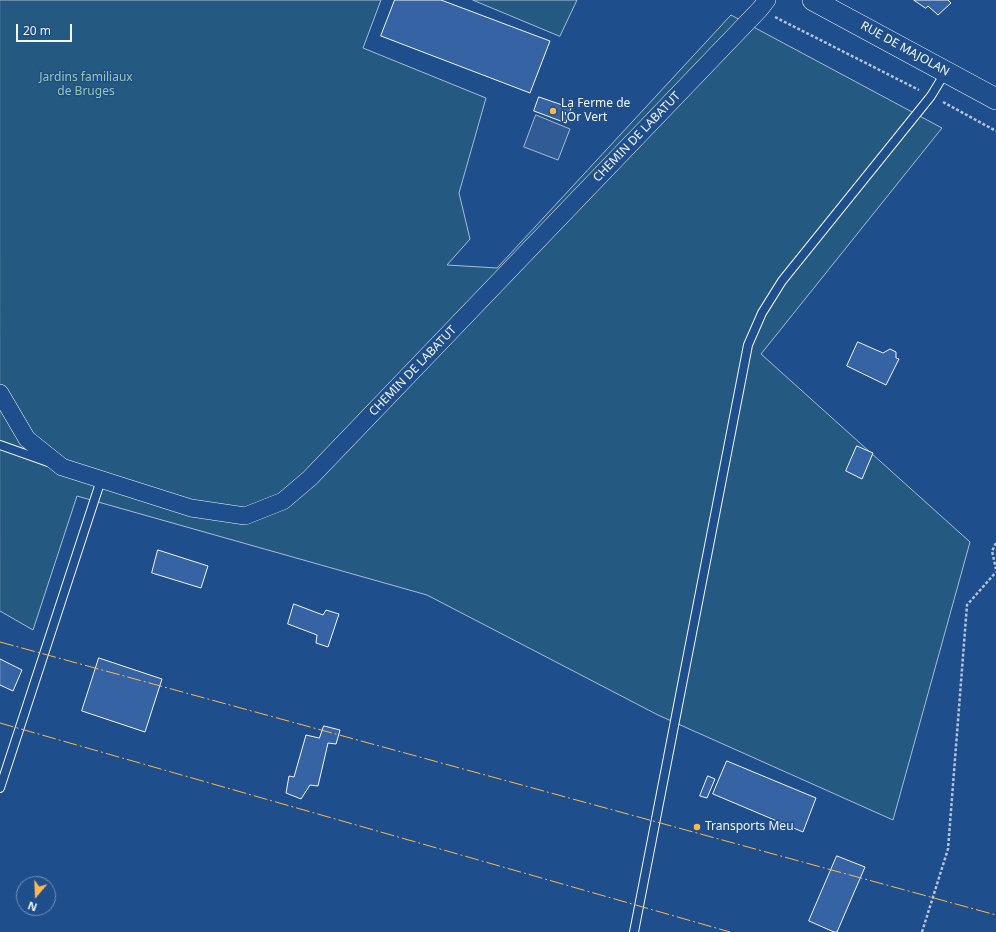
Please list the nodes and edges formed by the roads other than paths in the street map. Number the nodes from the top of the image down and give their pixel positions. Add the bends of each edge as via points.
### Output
1 (813, 0) edge
2 (764, 5) edge
3 (946, 72) junction
4 (996, 99) edge
5 (0, 393) edge
6 (0, 445) edge
7 (62, 467) junction
8 (101, 480) junction
9 (0, 788) edge
10 (634, 932) edge

1 - 3 street, RUE DE MAJOLAN
2 - 8 street, CHEMIN DE LABATUT via 310,478 283,501 245,516 191,508
3 - 4 street, RUE DE MAJOLAN
3 - 10 lane via 931,96 782,281 762,313 748,345
5 - 7 street, CHEMIN DE LABATUT via 27,439
6 - 7 lane
7 - 8 street, CHEMIN DE LABATUT
8 - 9 lane

